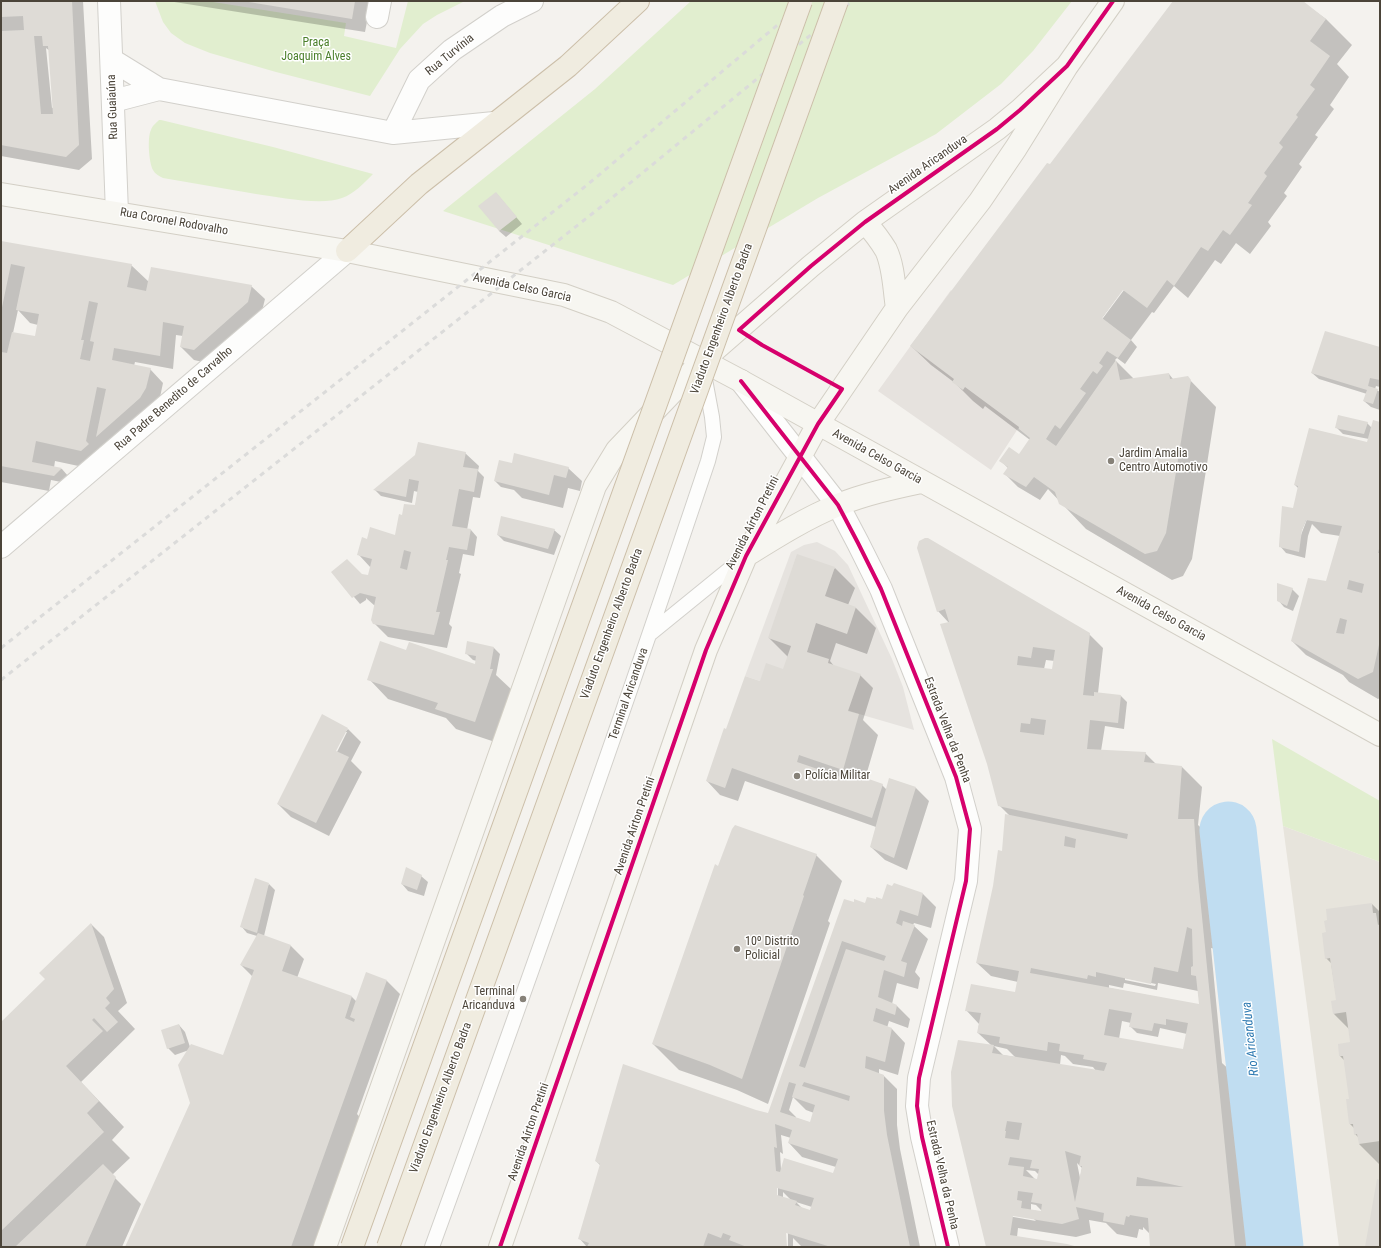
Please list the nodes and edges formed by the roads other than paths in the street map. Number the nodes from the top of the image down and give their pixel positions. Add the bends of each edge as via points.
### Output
1 (109, 1) edge
2 (532, 1) edge
3 (638, 1) edge
4 (801, 1) edge
5 (836, 1) edge
6 (1113, 1) edge
7 (112, 60) junction
8 (1068, 66) junction
9 (159, 89) junction
10 (113, 101) junction
11 (494, 123) junction
12 (393, 133) junction
13 (1, 194) edge
14 (117, 213) junction
15 (865, 222) junction
16 (347, 251) junction
17 (897, 308) junction
18 (702, 361) junction
19 (740, 381) junction
20 (818, 424) junction
21 (800, 456) junction
22 (921, 482) junction
23 (838, 505) junction
24 (1, 547) edge
25 (746, 556) junction
26 (651, 633) junction
27 (1380, 732) edge
28 (325, 1247) edge
29 (352, 1247) edge
30 (388, 1247) edge
31 (432, 1247) edge
32 (500, 1247) edge
33 (948, 1247) edge

1 - 7 street, Rua Guaiaúna
2 - 12 street, Rua Turvínia via 502,16 452,50 419,80
3 - 11 highway via 568,66
4 - 29 highway, bridge
5 - 30 highway, Viaduto Engenheiro Alberto Badra, bridge
6 - 8 main road, Avenida Aricanduva
7 - 9 street
7 - 10 street, Rua Guaiaúna
8 - 15 main road, Avenida Aricanduva via 997,129
8 - 17 main road, Avenida Aricanduva via 980,201
9 - 10 street
9 - 12 street
10 - 14 street, Rua Guaiaúna
11 - 12 street
11 - 16 highway via 419,184
13 - 14 main road, Rua Coronel Rodovalho
14 - 16 main road, Rua Coronel Rodovalho
15 - 17 main road via 886,250 892,268
15 - 18 main road, Avenida Aricanduva
16 - 18 main road, Avenida Celso Garcia via 564,295 611,312
16 - 24 street, Rua Padre Benedito de Carvalho
17 - 20 main road, Avenida Aricanduva
18 - 19 main road, Avenida Celso Garcia
18 - 26 lane, Terminal Aricanduva via 714,437
18 - 28 main road via 617,450 595,486
19 - 20 main road, Avenida Celso Garcia
19 - 21 street, Estrada Velha da Penha
20 - 21 main road, Avenida Aírton Pretini
20 - 22 main road, Avenida Celso Garcia
21 - 23 street, Estrada Velha da Penha
21 - 25 main road, Avenida Aírton Pretini
22 - 23 main road via 867,494
22 - 27 main road, Avenida Celso Garcia
23 - 25 main road via 796,525
23 - 33 street, Estrada Velha da Penha via 881,589 956,777 970,829 966,882 919,1078 917,1106
25 - 26 lane
25 - 32 main road, Avenida Aírton Pretini via 704,657
26 - 31 lane, Terminal Aricanduva

